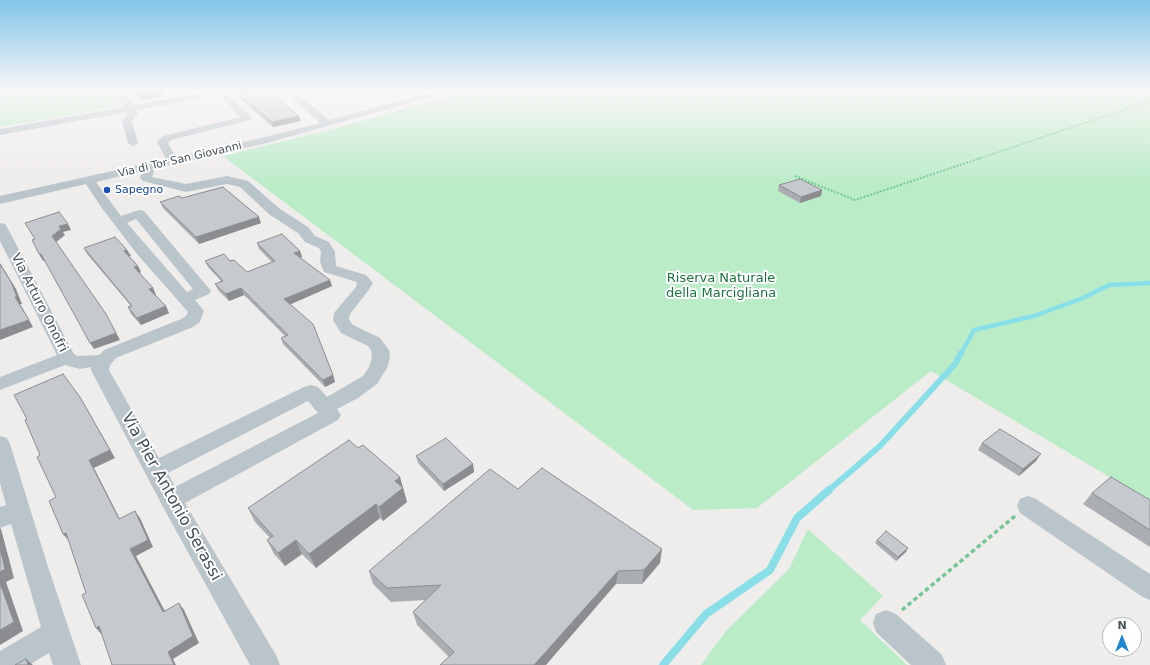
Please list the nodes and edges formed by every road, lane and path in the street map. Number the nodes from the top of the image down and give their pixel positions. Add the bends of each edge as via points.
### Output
1 (62, 121) edge
2 (127, 121) edge
3 (235, 121) edge
4 (324, 121) edge
5 (338, 121) edge
6 (1090, 121) edge
7 (327, 124) junction
8 (0, 132) edge
9 (133, 143) dead end
10 (172, 162) junction
11 (150, 166) junction
12 (795, 176) dead end
13 (89, 180) junction
14 (0, 200) edge
15 (118, 221) junction
16 (0, 227) edge
17 (184, 298) junction
18 (67, 358) junction
19 (102, 360) junction
20 (0, 384) edge
21 (324, 407) junction
22 (0, 444) edge
23 (155, 470) junction
24 (171, 500) junction
25 (1028, 506) joint
26 (9, 514) edge
27 (1150, 588) edge
28 (886, 623) joint
29 (56, 633) junction
30 (3, 665) edge
31 (67, 665) edge
32 (266, 665) edge
33 (932, 665) edge

1 - 8 street
2 - 9 street
3 - 10 street via 167,138 162,142
4 - 7 street
5 - 7 street, Via di Tor San Giovanni
6 - 12 path via 855,200
7 - 10 street, Via di Tor San Giovanni
10 - 11 street, Via di Tor San Giovanni
11 - 13 street, Via di Tor San Giovanni
11 - 21 street via 147,179 169,186 186,188 227,180 244,184 275,212 303,230 310,239 324,245 328,252 329,269 364,280 363,288 342,313 341,320 347,329 374,342 380,350 378,368 370,380
13 - 14 street, Via di Tor San Giovanni
13 - 15 street
15 - 17 street
15 - 17 street via 139,214 203,291
16 - 18 street, Via Arturo Onofri
17 - 19 street via 196,313 191,320 114,352
18 - 19 street via 80,363
18 - 20 street, Via Arturo Onofri
19 - 23 street, Via Pier Antonio Serassi via 101,372
21 - 23 street via 311,392
21 - 24 street via 331,415
22 - 26 street
23 - 24 street, Via Pier Antonio Serassi
24 - 32 street, Via Pier Antonio Serassi
25 - 27 street
25 - 28 path
26 - 29 street via 36,570
28 - 33 street
29 - 30 street
29 - 31 street

